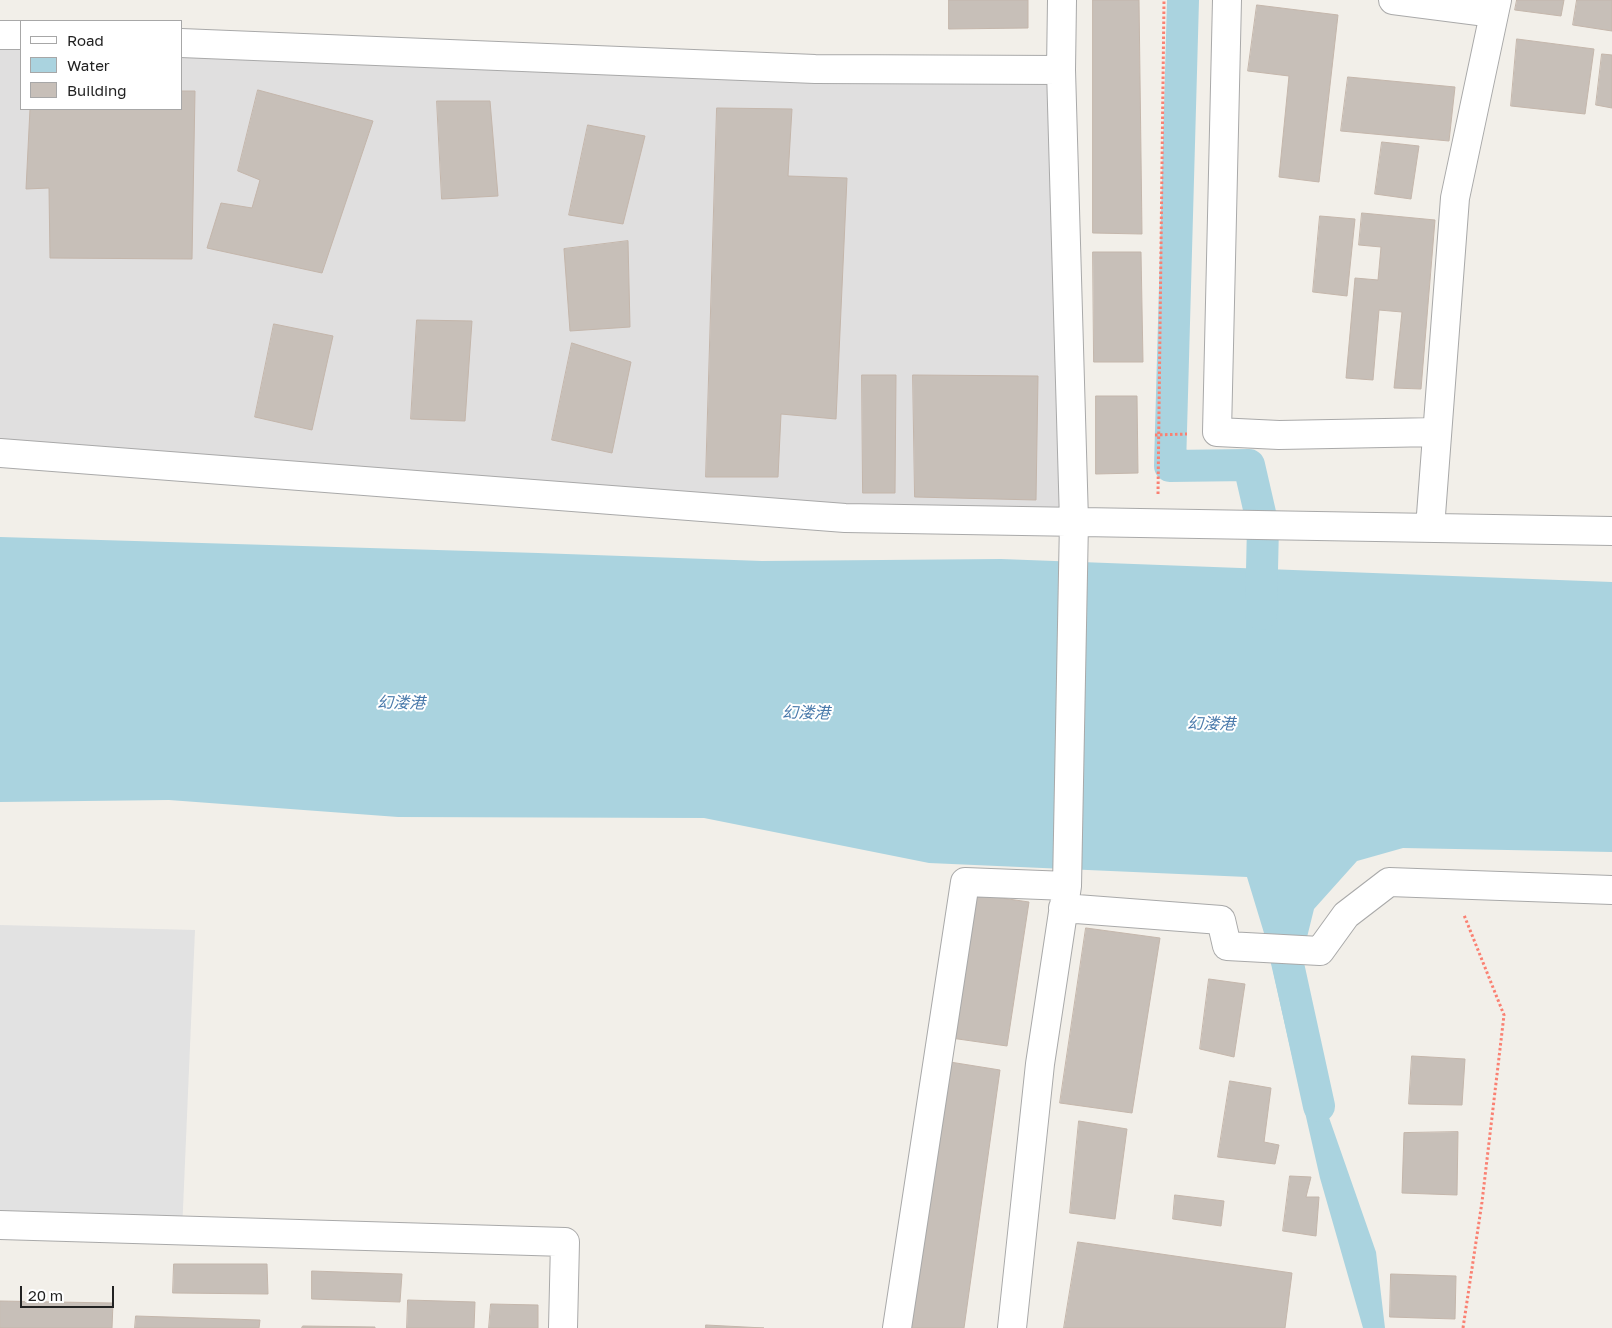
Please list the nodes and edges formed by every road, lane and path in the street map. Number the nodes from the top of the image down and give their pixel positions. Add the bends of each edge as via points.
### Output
1 (1062, 0) edge
2 (1164, 0) edge
3 (1228, 0) edge
4 (1393, 0) edge
5 (1495, 6) edge
6 (0, 35) edge
7 (20, 35) edge
8 (182, 43) edge
9 (1061, 70) junction
10 (1438, 432) junction
11 (0, 453) edge
12 (1158, 502) dead end
13 (1074, 521) junction
14 (1430, 528) junction
15 (1612, 531) edge
16 (1451, 884) junction
17 (1612, 890) edge
18 (1065, 897) junction
19 (0, 1225) edge
20 (562, 1328) edge
21 (898, 1328) edge
22 (1012, 1328) edge
23 (1463, 1328) edge

1 - 9 street
2 - 12 path
3 - 10 street via 1217,432 1279,435
4 - 5 street
5 - 10 street via 1455,198
6 - 7 street
8 - 9 street via 815,69
9 - 13 street
10 - 14 street
11 - 13 street via 845,518
13 - 14 street
13 - 18 street
14 - 15 street
16 - 17 street
16 - 18 street via 1389,882 1346,915 1320,951 1227,946 1221,920
16 - 23 path via 1504,1015
18 - 21 street via 965,882
18 - 22 street via 1040,1064
19 - 20 street via 565,1242

